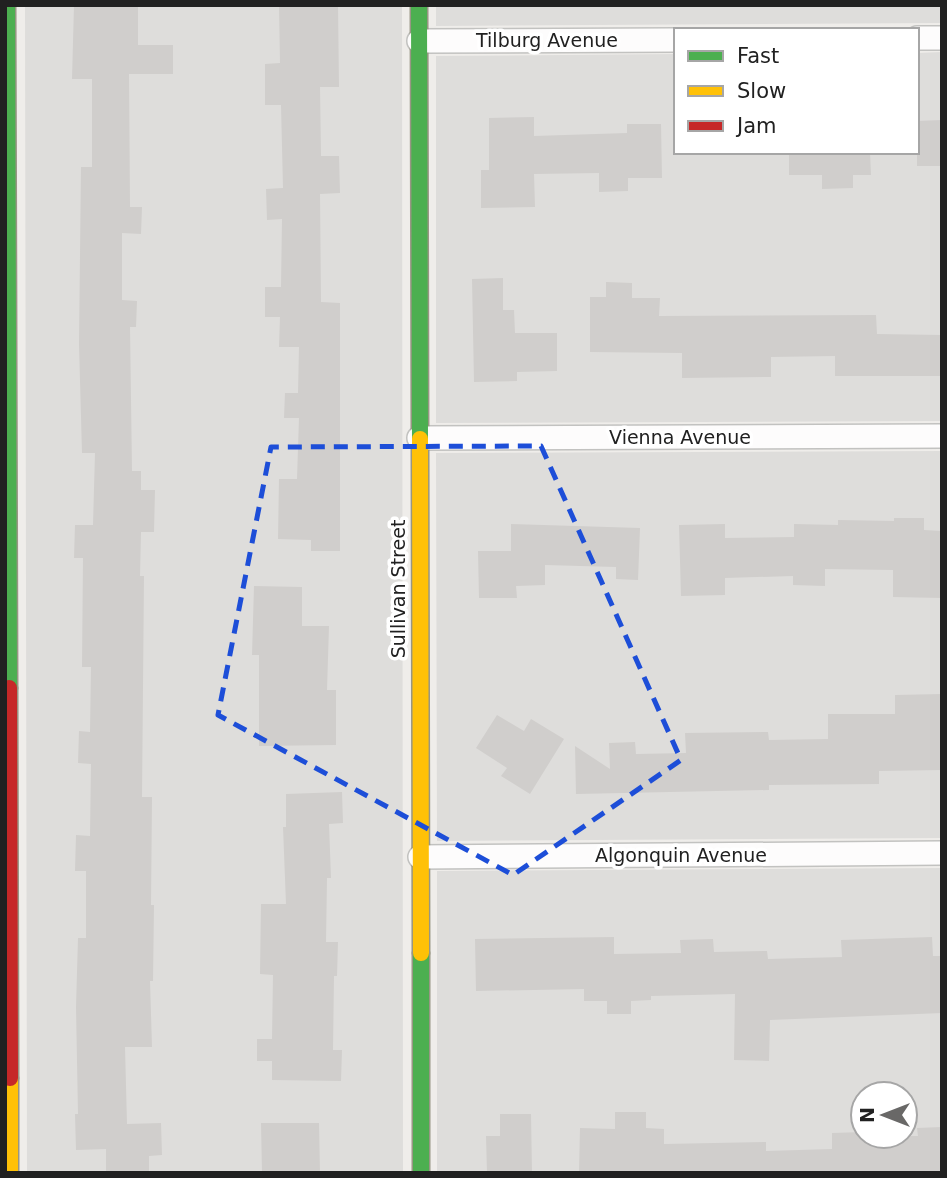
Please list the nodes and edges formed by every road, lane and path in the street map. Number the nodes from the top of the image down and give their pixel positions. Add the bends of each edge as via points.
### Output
1 (7, 5) edge
2 (419, 5) edge
3 (919, 38) edge
4 (942, 38) edge
5 (674, 40) edge
6 (419, 41) junction
7 (7, 45) edge
8 (942, 436) edge
9 (419, 438) junction
10 (942, 853) edge
11 (420, 856) junction
12 (10, 1173) edge
13 (421, 1173) edge

1 - 7 street
2 - 6 street, Sullivan Street
3 - 4 street
5 - 6 street, Tilburg Avenue
6 - 9 street, Sullivan Street
7 - 12 street
8 - 9 street, Vienna Avenue
9 - 11 street, Sullivan Street
10 - 11 street, Algonquin Avenue
11 - 13 street, Sullivan Street

